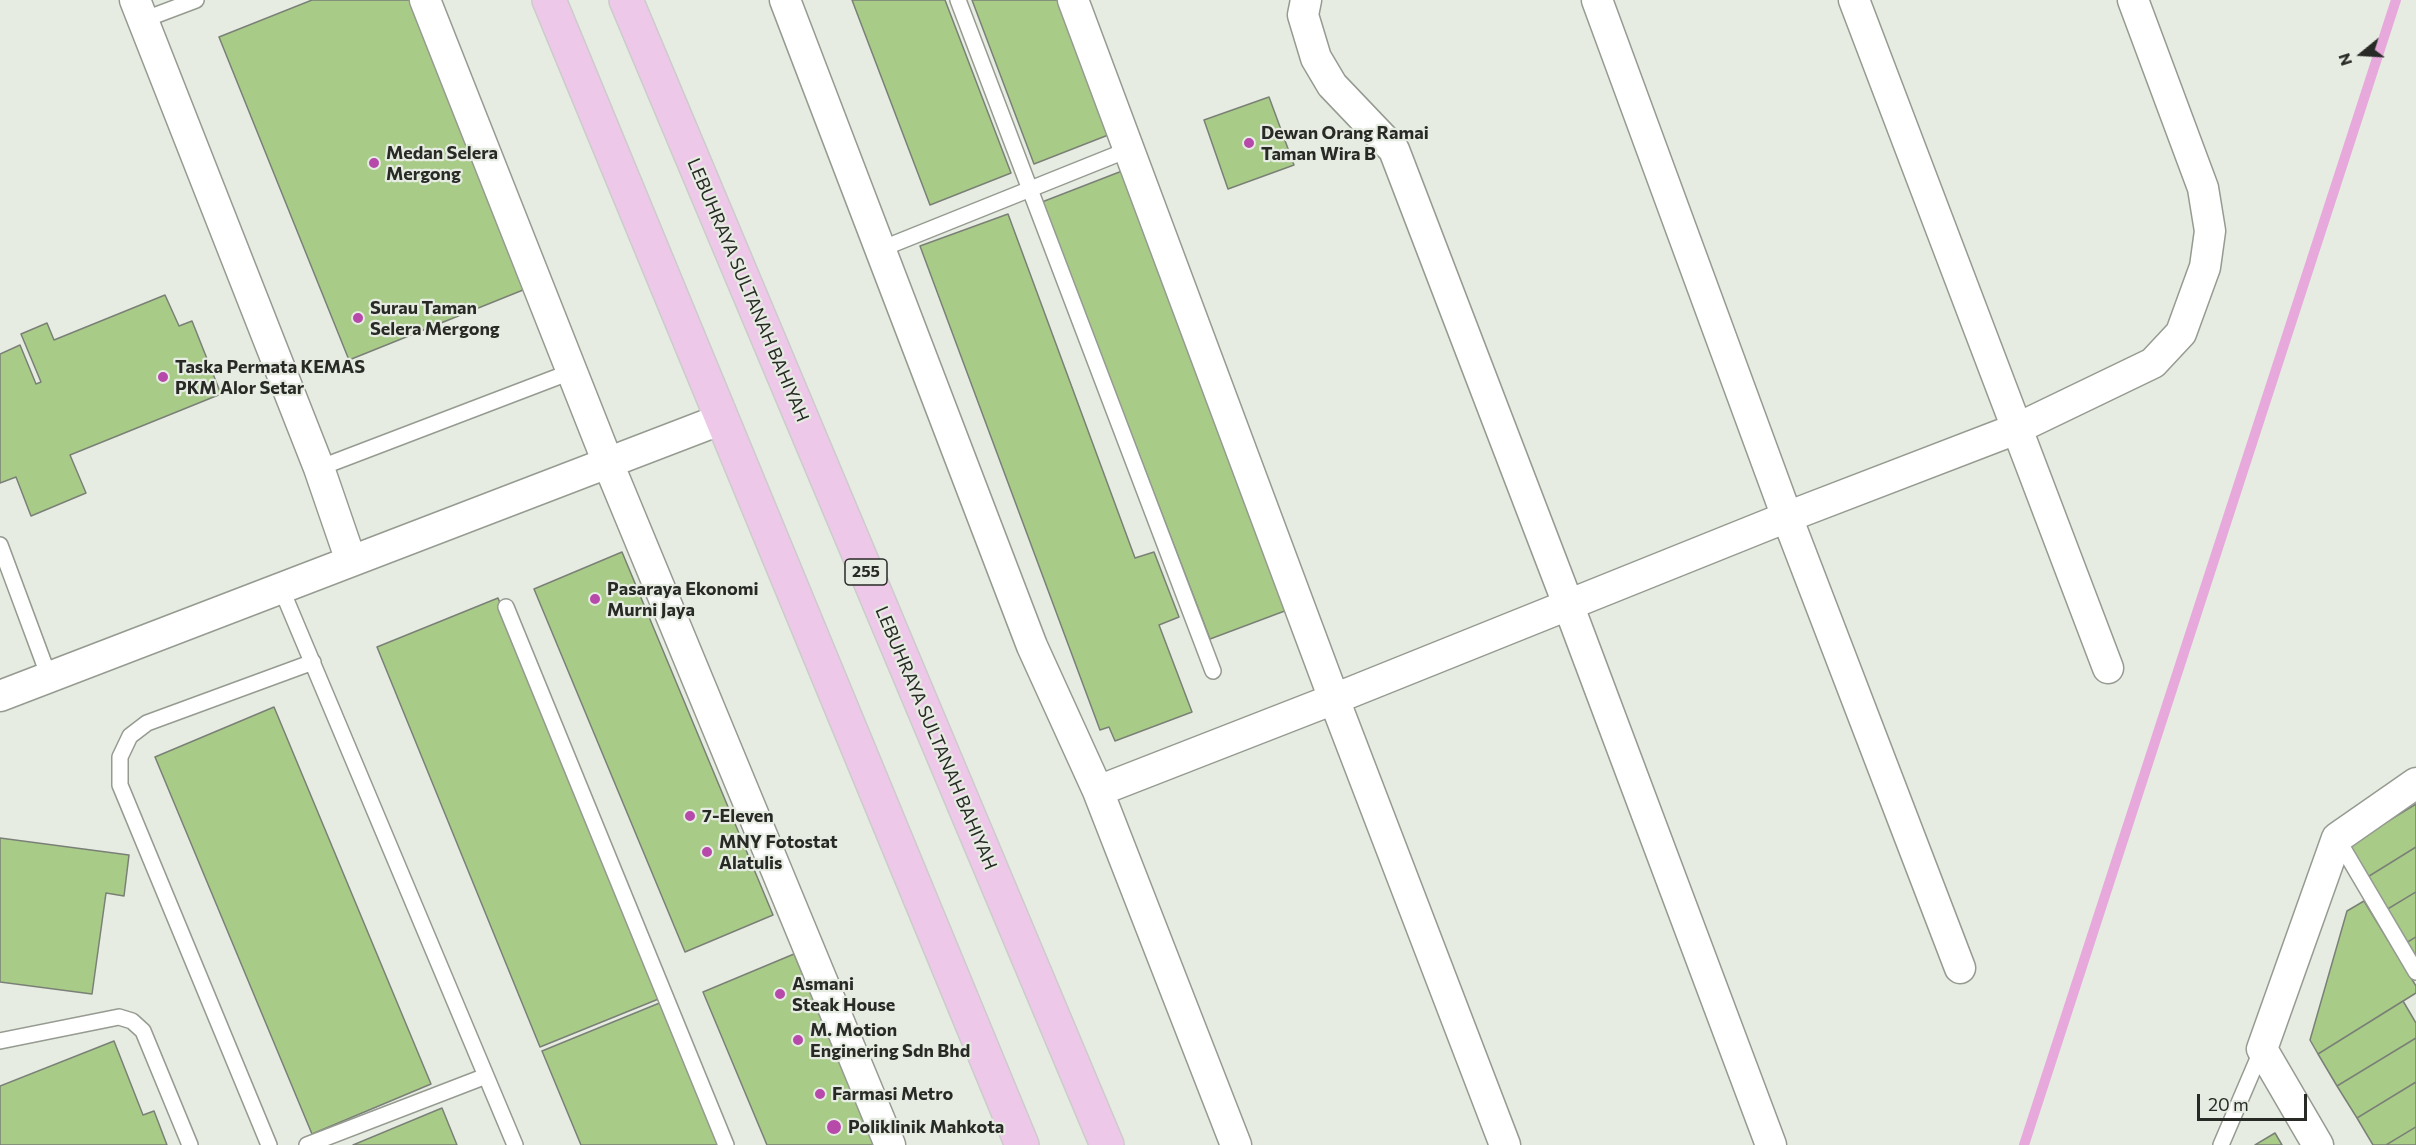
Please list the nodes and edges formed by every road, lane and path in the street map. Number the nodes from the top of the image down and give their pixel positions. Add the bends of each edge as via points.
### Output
1 (196, 0) edge
2 (425, 0) edge
3 (549, 0) edge
4 (626, 0) edge
5 (785, 0) edge
6 (958, 0) edge
7 (1073, 0) edge
8 (1306, 0) edge
9 (1597, 0) edge
10 (1854, 0) edge
11 (2133, 0) edge
12 (139, 10) edge
13 (1130, 149) junction
14 (1029, 190) junction
15 (881, 249) junction
16 (573, 371) junction
17 (722, 419) junction
18 (2016, 429) junction
19 (608, 463) junction
20 (319, 468) junction
21 (1787, 517) junction
22 (0, 545) edge
23 (351, 561) junction
24 (281, 588) junction
25 (1568, 604) junction
26 (506, 607) dead end
27 (313, 662) junction
28 (2108, 668) dead end
29 (1213, 671) dead end
30 (49, 677) junction
31 (0, 696) edge
32 (1334, 699) junction
33 (2416, 783) edge
34 (1098, 790) junction
35 (2337, 838) junction
36 (1960, 968) dead end
37 (2416, 972) edge
38 (0, 1041) edge
39 (2262, 1050) junction
40 (486, 1076) junction
41 (190, 1145) edge
42 (269, 1145) edge
43 (307, 1145) edge
44 (515, 1145) edge
45 (726, 1145) edge
46 (890, 1145) edge
47 (1022, 1145) edge
48 (1107, 1145) edge
49 (1236, 1145) edge
50 (1505, 1145) edge
51 (1771, 1145) edge
52 (2221, 1145) edge
53 (2318, 1145) edge

1 - 12 lane
2 - 16 street
3 - 17 main road
4 - 48 main road, LEBUHRAYA SULTANAH BAHIYAH / 255
5 - 15 street
6 - 14 lane
7 - 13 street
8 - 25 street via 1303,15 1316,58 1332,85 1394,150
9 - 21 street
10 - 18 street
11 - 18 street via 2203,188 2210,231 2205,267 2181,333 2153,363
12 - 20 street
13 - 14 lane
13 - 32 street
14 - 15 lane
14 - 29 lane
15 - 34 street via 1032,646
16 - 19 street
16 - 20 lane
17 - 19 street
17 - 47 main road
18 - 21 street
18 - 28 street
19 - 23 street
19 - 46 street
20 - 23 street
21 - 25 street
21 - 36 street
22 - 30 lane
23 - 24 street
24 - 27 lane
24 - 30 street
25 - 32 street
25 - 51 street
26 - 45 lane
27 - 40 lane
27 - 42 lane via 147,723 130,736 120,757 120,785
30 - 31 street
32 - 34 street
32 - 50 street
33 - 35 street
34 - 49 street
35 - 37 lane
35 - 39 street
38 - 41 lane via 119,1017 132,1021 143,1031
39 - 52 lane
39 - 53 street
40 - 43 lane
40 - 44 lane

